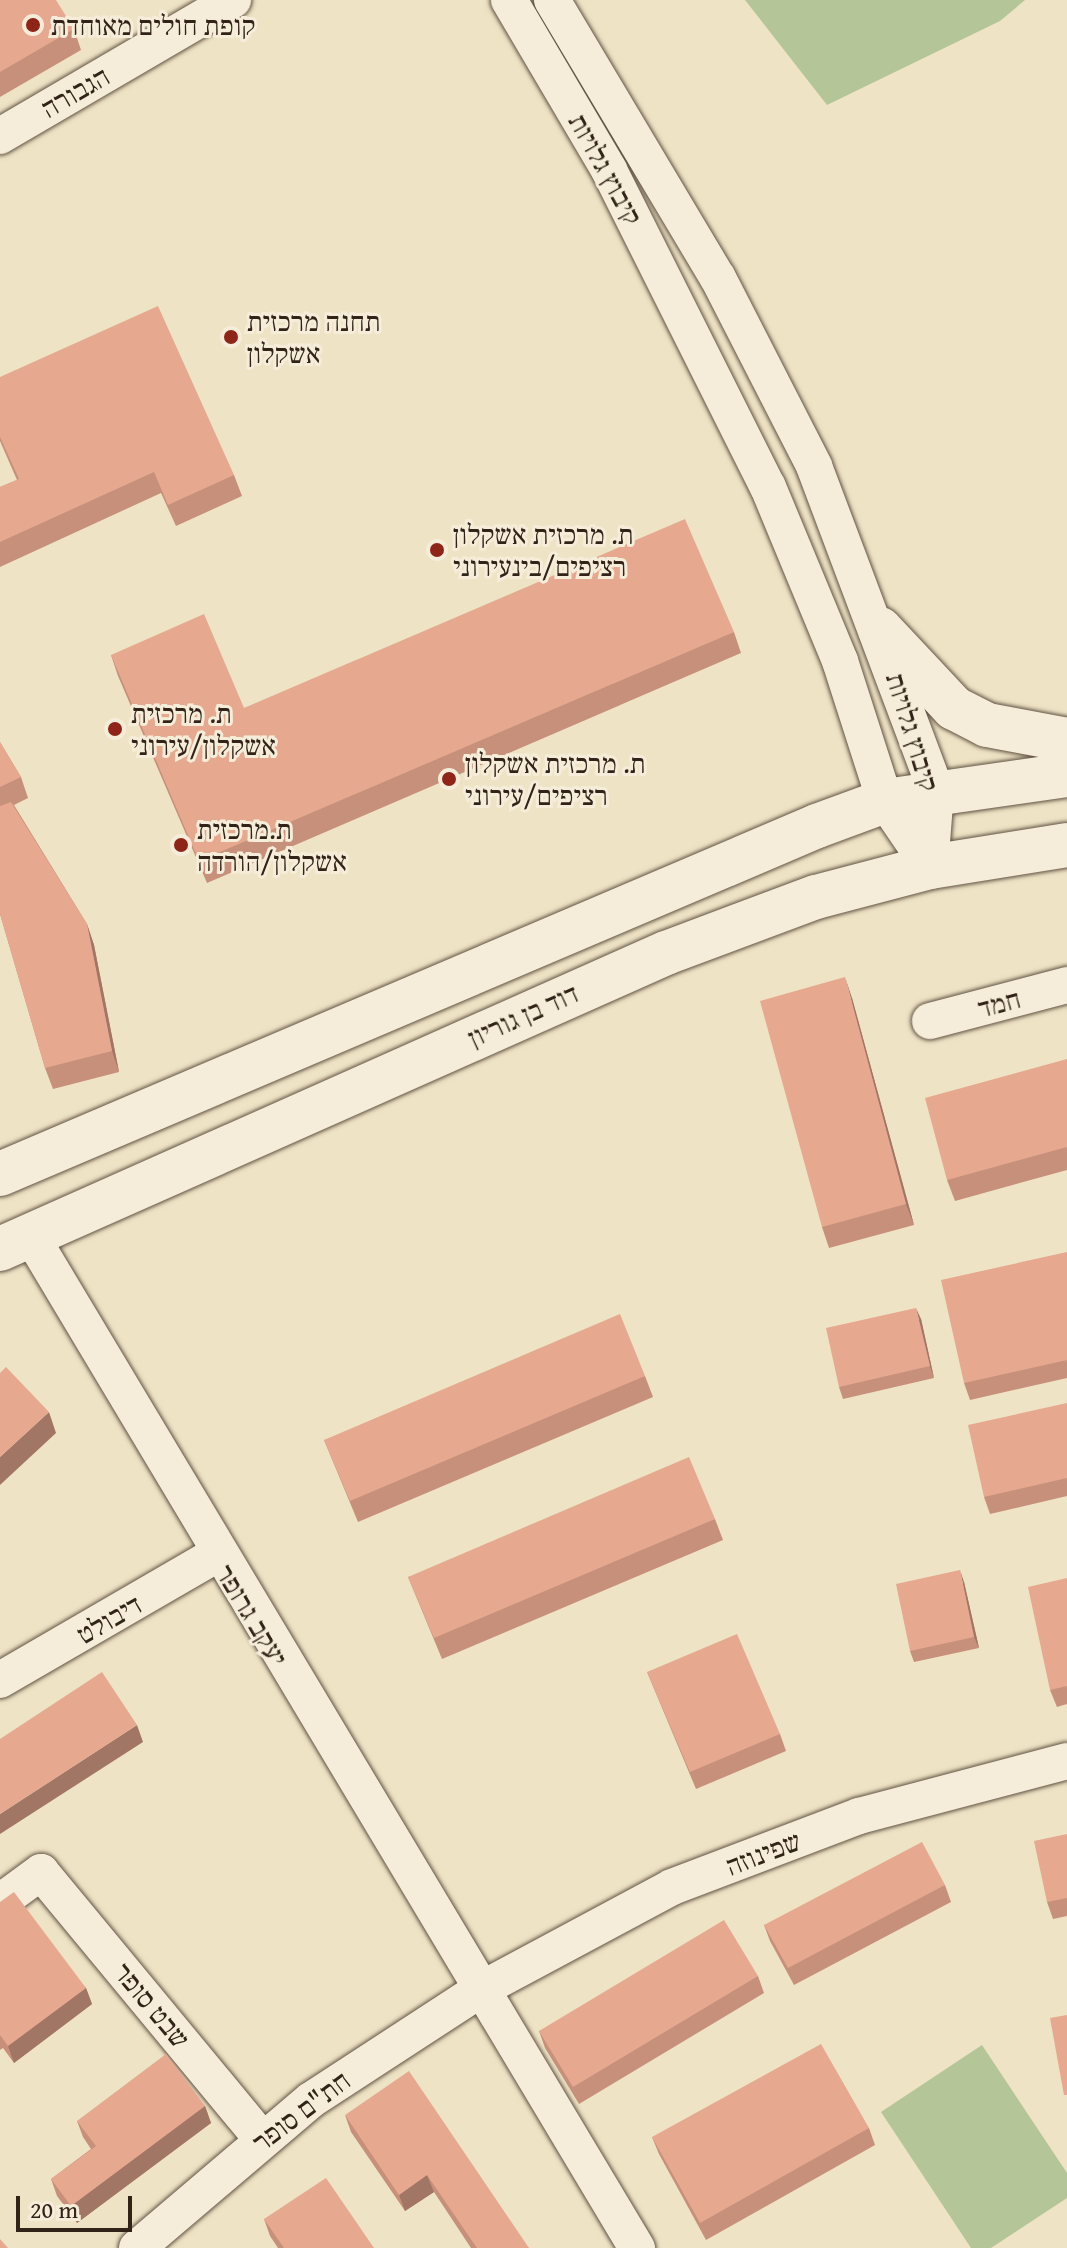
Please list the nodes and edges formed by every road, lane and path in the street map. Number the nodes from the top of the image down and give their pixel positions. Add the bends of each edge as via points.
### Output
1 (233, 0) edge
2 (509, 0) edge
3 (552, 0) edge
4 (0, 136) edge
5 (880, 629) junction
6 (1067, 740) edge
7 (1067, 775) edge
8 (936, 791) junction
9 (885, 801) junction
10 (1067, 845) edge
11 (930, 867) junction
12 (1067, 985) edge
13 (930, 1021) dead end
14 (0, 1174) edge
15 (15, 1243) edge
16 (216, 1555) junction
17 (0, 1680) edge
18 (1067, 1761) edge
19 (0, 1902) edge
20 (478, 1991) junction
21 (262, 2139) junction
22 (137, 2248) edge
23 (637, 2248) edge

1 - 4 street, הגבורה
2 - 9 street, קיבוץ גלויות via 609,170 768,487 840,661
3 - 5 street, קיבוץ גלויות via 761,359
5 - 6 main road via 954,708 987,725
5 - 8 street, קיבוץ גלויות
7 - 8 main road, דוד בן גוריון
8 - 9 main road, דוד בן גוריון
8 - 11 street, קיבוץ גלויות
9 - 11 street, קיבוץ גלויות
9 - 14 main road, דוד בן גוריון
10 - 11 main road, דוד בן גוריון
11 - 15 main road, דוד בן גוריון via 816,897 666,953
12 - 13 street, חמד
15 - 16 street, יעקב גרופר
16 - 17 street, דיבולט
16 - 20 street, יעקב גרופר
18 - 20 street, שפינוזה via 859,1816 672,1887
19 - 21 street, שבט סופר via 41,1872
20 - 21 street, חת"ם סופר
20 - 23 street, יעקב גרופר
21 - 22 street, חת"ם סופר

